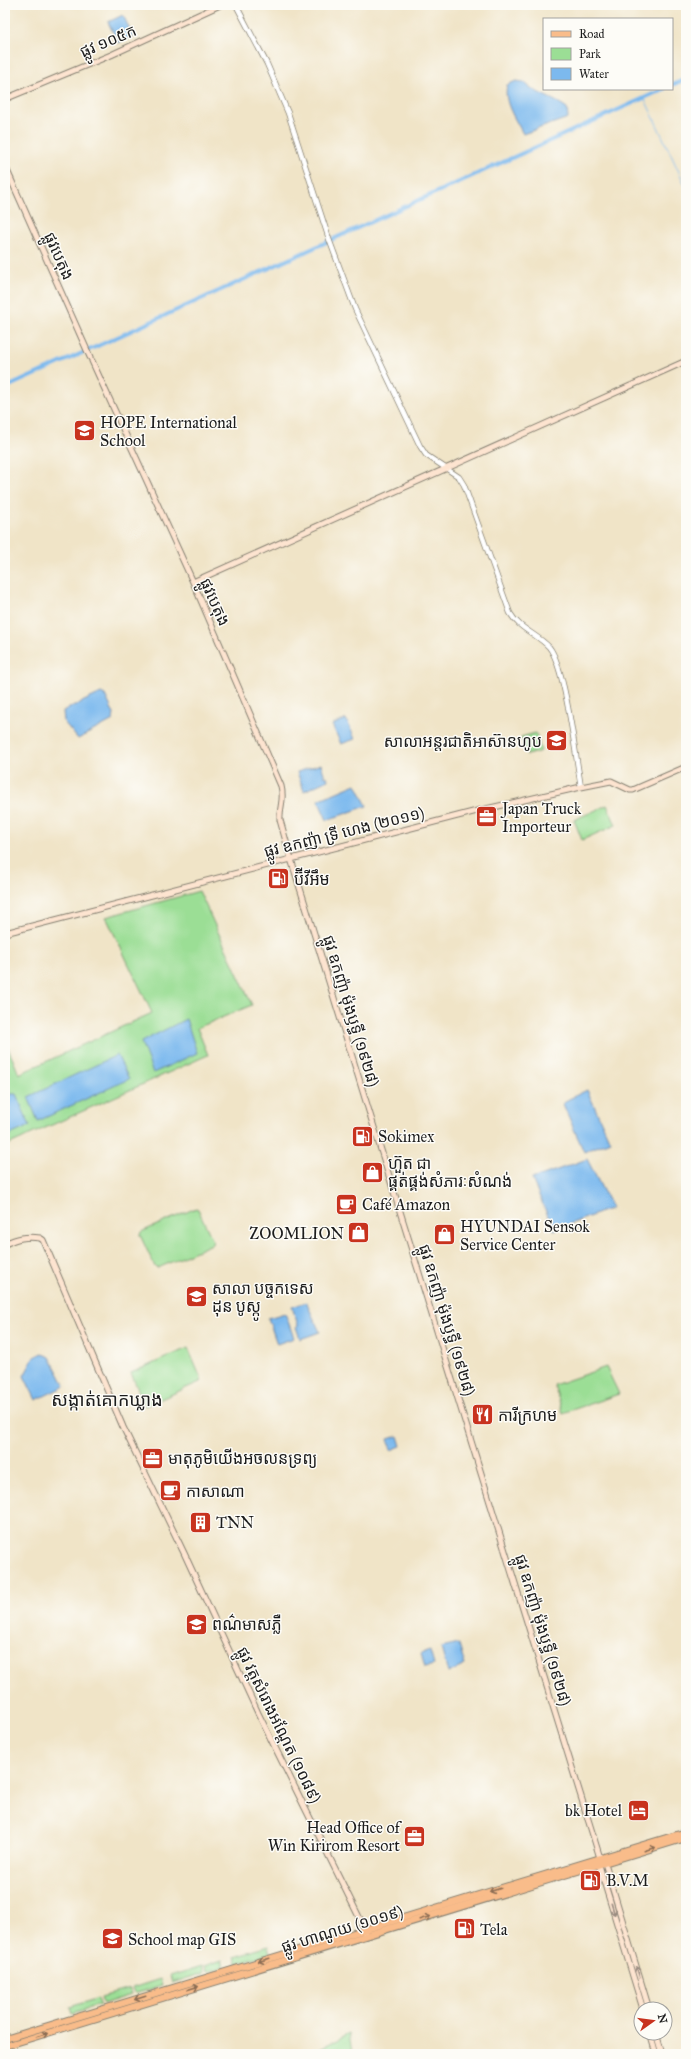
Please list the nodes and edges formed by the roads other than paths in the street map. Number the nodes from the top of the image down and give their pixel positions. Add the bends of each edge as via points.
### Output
1 (220, 5) edge
2 (236, 5) edge
3 (5, 98) edge
4 (5, 166) edge
5 (686, 361) edge
6 (446, 468) junction
7 (193, 582) junction
8 (686, 767) edge
9 (580, 787) junction
10 (291, 859) junction
11 (5, 932) edge
12 (5, 1244) edge
13 (686, 1832) edge
14 (686, 1838) edge
15 (601, 1862) junction
16 (364, 1933) junction
17 (641, 2001) edge
18 (646, 2001) edge
19 (5, 2039) edge
20 (652, 2041) edge
21 (658, 2041) edge
22 (5, 2046) edge
23 (656, 2054) edge
24 (662, 2054) edge

1 - 3 main road, ផ្លូវ ១០៥ក via 111,55
2 - 6 street via 267,64 288,113 355,309 420,446 426,455
4 - 7 main road, ផ្លូវបេតុង
5 - 6 main road
6 - 7 main road
6 - 9 street via 459,477 464,486 510,613 521,627 549,648 553,655 563,686
7 - 10 main road, ផ្លូវបេតុង via 281,786 284,797 279,814
8 - 9 main road, ផ្លូវ ឧកញ៉ា ទ្រី ហេង (២០១១) via 630,790 611,781
9 - 10 main road, ផ្លូវ ឧកញ៉ា ទ្រី ហេង (២០១១)
10 - 11 main road, ផ្លូវ ឧកញ៉ា ទ្រី ហេង (២០១១)
10 - 15 main road, ផ្លូវ ឧកញ៉ា ម៉ុងឫទ្ធី (១៩២៨)
12 - 16 main road, ផ្លូវ វត្តសំរោងអណ្ដែត (១០៨៩) via 26,1237 43,1240 125,1431
13 - 15 main road, ផ្លូវ ហាណូយ (១០១៩)
15 -> 14 main road, ផ្លូវ ហាណូយ (១០១៩)
15 - 16 main road, ផ្លូវ ហាណូយ (១០១៩)
15 -> 17 main road, ផ្លូវ ឧកញ៉ា ម៉ុងឫទ្ធី (១៩២៨)
18 -> 15 main road, ផ្លូវ ឧកញ៉ា ម៉ុងឫទ្ធី (១៩២៨)
16 -> 19 main road, ផ្លូវ ហាណូយ (១០១៩)
22 -> 16 main road, ផ្លូវ ហាណូយ (១០១៩)
20 - 23 main road
21 - 24 main road

